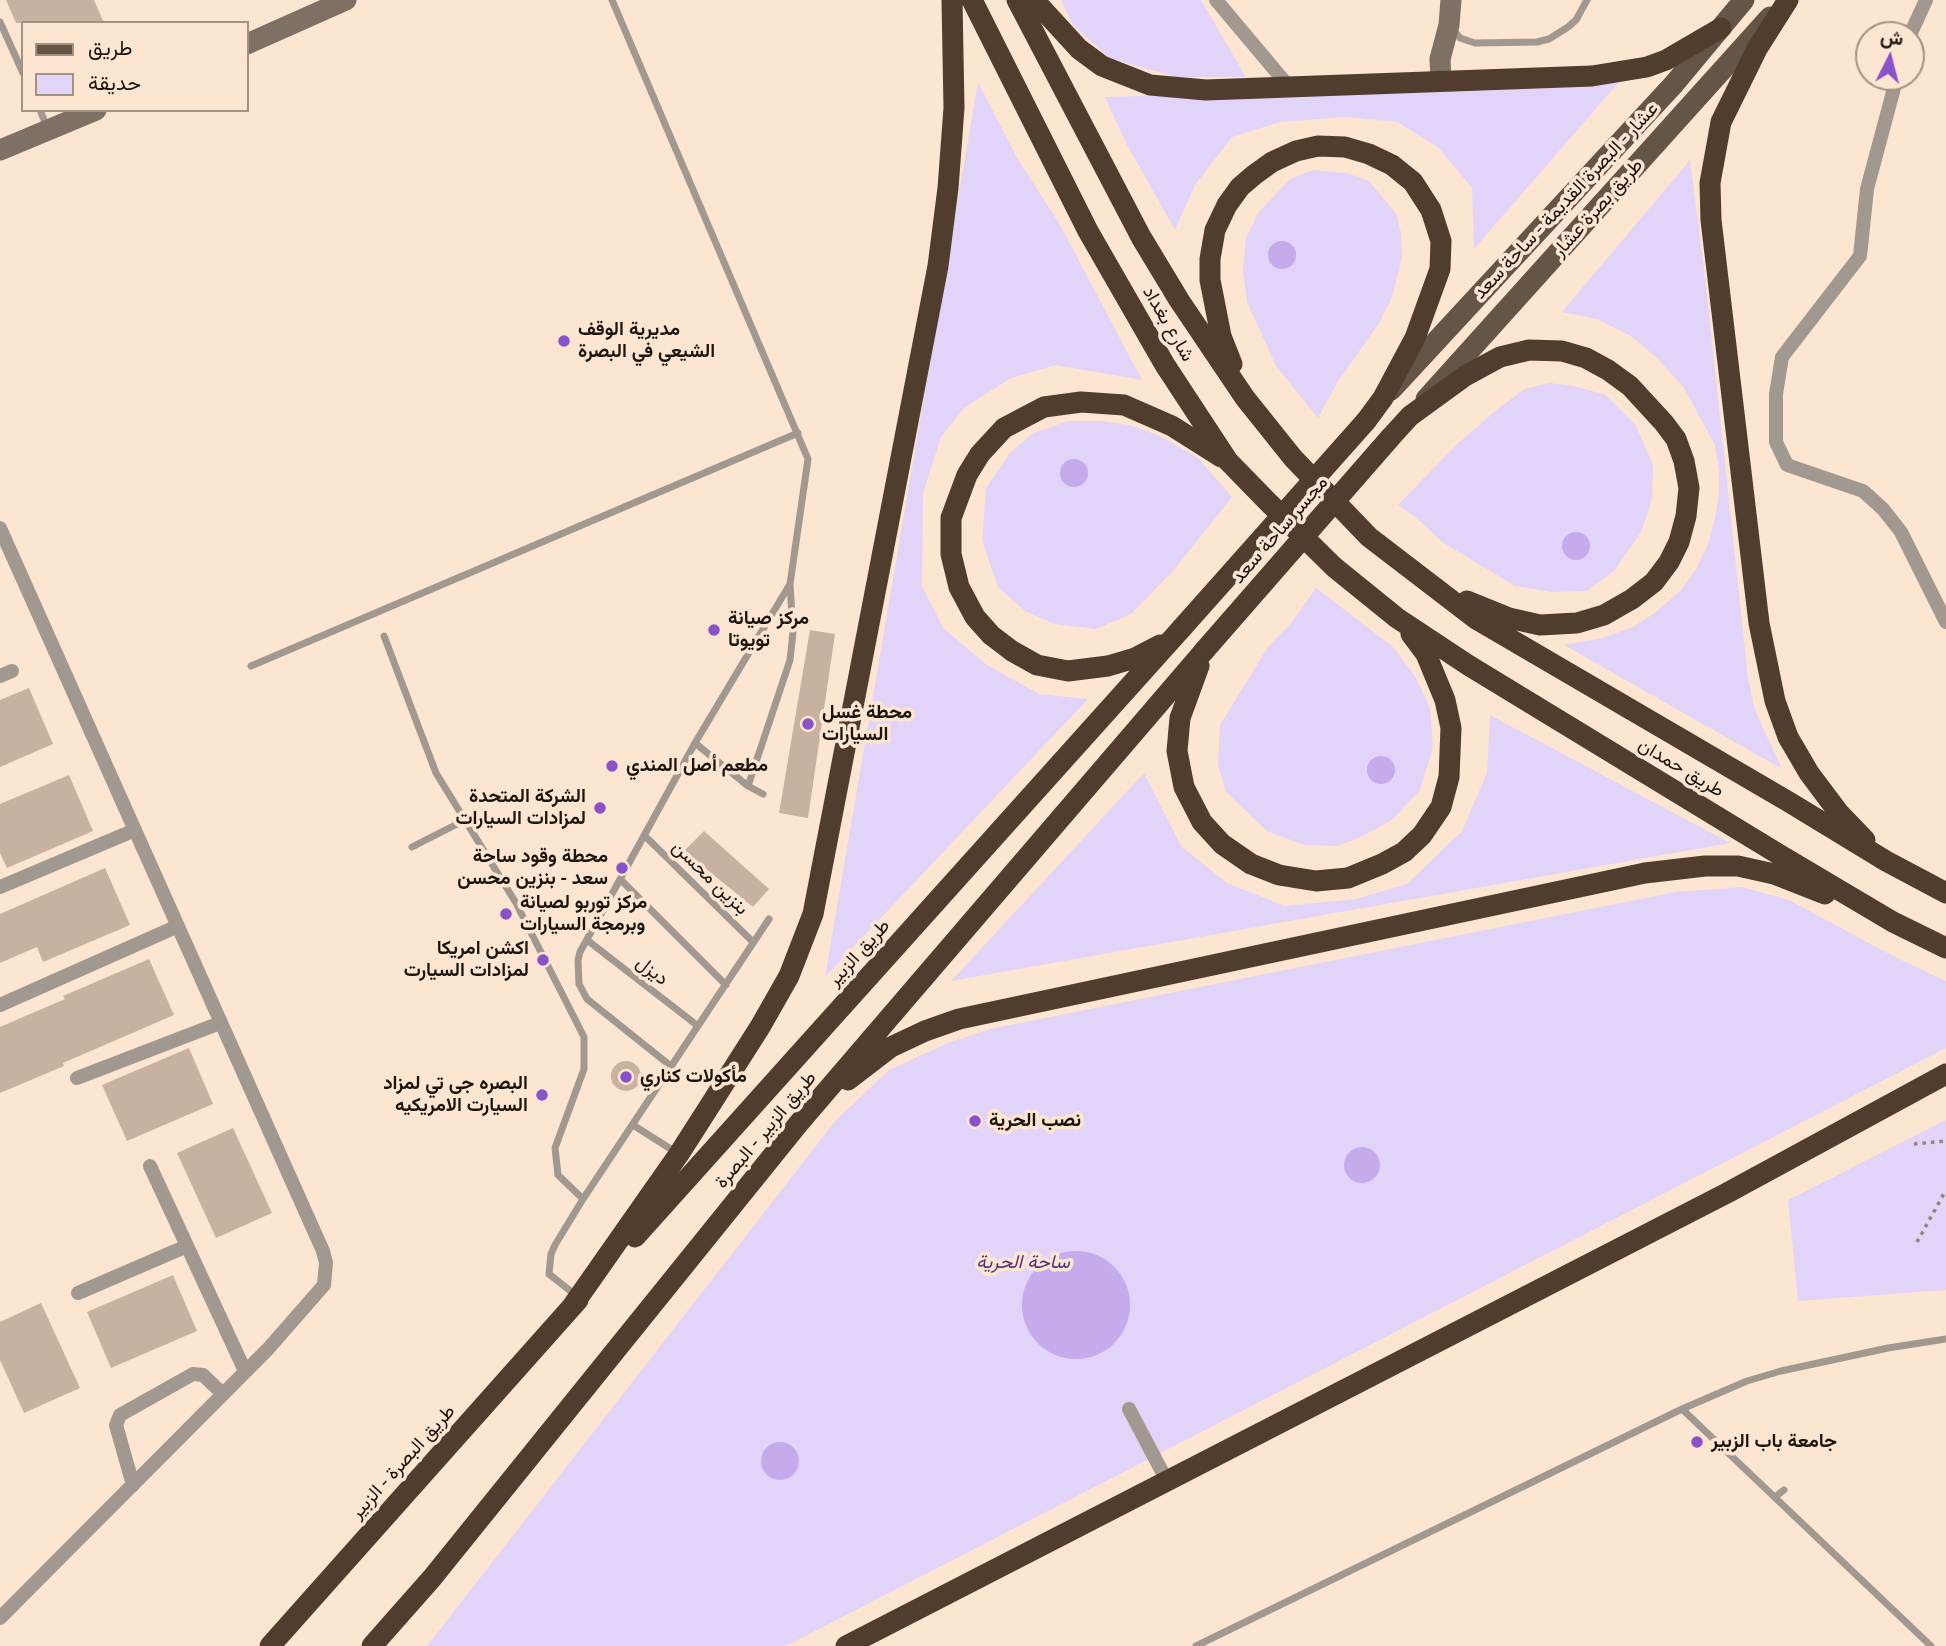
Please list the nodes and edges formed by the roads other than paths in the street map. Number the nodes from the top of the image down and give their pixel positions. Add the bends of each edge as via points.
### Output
1 (346, 0) edge
2 (612, 0) edge
3 (952, 0) edge
4 (972, 0) edge
5 (1017, 0) edge
6 (1034, 0) edge
7 (1216, 0) edge
8 (1451, 0) edge
9 (1587, 0) edge
10 (1744, 0) edge
11 (1787, 0) edge
12 (1926, 0) edge
13 (1916, 21) edge
14 (0, 22) edge
15 (1449, 25) junction
16 (1721, 28) junction
17 (248, 44) edge
18 (21, 69) edge
19 (1441, 80) junction
20 (1290, 88) junction
21 (1893, 91) edge
22 (41, 112) edge
23 (92, 112) edge
24 (49, 131) junction
25 (0, 150) edge
26 (1245, 398) junction
27 (1383, 398) junction
28 (1410, 416) junction
29 (798, 433) junction
30 (1228, 461) junction
31 (0, 528) edge
32 (15, 561) junction
33 (0, 568) edge
34 (1424, 581) junction
35 (790, 584) junction
36 (1397, 618) junction
37 (1946, 622) edge
38 (1181, 629) junction
39 (384, 636) dead end
40 (1204, 651) junction
41 (251, 666) dead end
42 (695, 743) junction
43 (748, 786) junction
44 (763, 794) dead end
45 (465, 821) junction
46 (135, 830) junction
47 (645, 836) junction
48 (412, 847) dead end
49 (1886, 861) junction
50 (621, 880) junction
51 (1924, 882) junction
52 (0, 887) edge
53 (1946, 887) edge
54 (1946, 893) edge
55 (769, 919) dead end
56 (1893, 922) junction
57 (178, 926) junction
58 (587, 940) junction
59 (753, 943) junction
60 (1946, 948) edge
61 (726, 985) junction
62 (0, 1005) edge
63 (220, 1023) junction
64 (698, 1026) junction
65 (672, 1067) junction
66 (1946, 1074) edge
67 (77, 1078) dead end
68 (799, 1123) junction
69 (634, 1125) junction
70 (679, 1154) junction
71 (150, 1166) dead end
72 (583, 1199) junction
73 (187, 1246) junction
74 (78, 1293) dead end
75 (575, 1303) junction
76 (1946, 1339) edge
77 (1888, 1348) junction
78 (1891, 1357) dead end
79 (245, 1371) junction
80 (223, 1394) junction
81 (1129, 1409) dead end
82 (1682, 1409) junction
83 (1167, 1481) junction
84 (133, 1485) junction
85 (1784, 1490) dead end
86 (1774, 1497) junction
87 (0, 1618) edge
88 (270, 1646) edge
89 (372, 1646) edge
90 (846, 1646) edge
91 (1196, 1646) edge
92 (1931, 1646) edge

1 - 17 street
2 - 29 lane
3 - 70 highway via 954,108 938,266 813,914 789,976
4 - 30 highway, شارع بغداد via 1088,231 1165,365
5 - 26 highway, شارع بغداد via 1141,237
6 - 20 highway via 1079,49 1102,66 1150,85 1206,90
7 - 20 street
8 - 15 street
9 - 15 lane via 1568,27 1537,42 1475,43 1460,38
10 - 16 main road, عشار - البصرة القديمة - ساحة سعد
11 - 28 main road, طريق بصرة عشار
11 - 49 highway via 1721,122 1710,183 1711,220 1759,623 1775,701 1788,737 1809,773 1839,813
12 - 13 street
14 - 18 lane
15 - 19 street via 1440,59
16 - 19 highway via 1647,67 1568,78
16 - 27 main road, عشار - البصرة القديمة - ساحة سعد
19 - 20 highway
21 - 37 street via 1867,189 1860,256 1782,357 1776,442 1787,465 1863,491 1883,509 1901,532
22 - 24 lane
23 - 24 street
24 - 25 street
26 - 27 highway, مجسر ساحة سعد via 1212,298 1210,259 1215,230 1227,205 1254,175 1296,151 1318,146 1345,147 1392,165 1413,182 1431,210 1441,241 1440,269 1415,338
26 - 34 highway, شارع بغداد via 1293,458 1369,537
27 - 38 highway, مجسر ساحة سعد, bridge
28 - 34 highway, مجسر ساحة سعد via 1500,357 1529,350 1562,351 1586,358 1630,386 1676,439 1689,488 1679,542 1668,562 1654,582 1604,615 1577,623 1540,625 1509,618
28 - 40 highway, مجسر ساحة سعد, bridge
29 - 35 lane via 808,460
29 - 41 lane
30 - 36 highway, شارع بغداد via 1334,566
30 - 38 highway via 1172,426 1124,405 1082,401 1044,407 1004,428 980,454 951,518 951,554 959,587 975,617 991,635 1037,665 1068,671 1108,666 1156,648
31 - 32 street
32 - 33 street
32 - 46 street
34 - 49 highway, طريق حمدان via 1476,619
35 - 42 lane
35 - 43 lane via 790,660
36 - 40 highway via 1426,654 1445,701 1451,728 1449,777 1441,807 1422,835 1404,852 1348,877 1316,881 1279,875 1251,864 1222,844 1202,822 1184,787 1177,751 1180,718
36 - 56 highway, طريق حمدان
38 - 75 highway, طريق الزبير
39 - 45 lane via 436,773
40 - 68 highway, طريق الزبير - البصرة
42 - 43 lane
42 - 47 lane
43 - 44 lane
45 - 48 lane
45 - 72 lane via 516,904 584,1037 584,1069 555,1148 558,1175
46 - 52 street
46 - 57 street
47 - 50 lane
47 - 59 lane, بنزين محسن
49 - 51 highway, طريق حمدان
50 - 58 lane
50 - 61 lane
51 - 53 street
51 - 54 highway, طريق حمدان
55 - 59 lane
56 - 60 highway, طريق حمدان
56 - 68 highway via 1774,874 1750,869 1705,866 1644,873 959,1019 891,1048
57 - 62 street
57 - 63 street
58 - 64 lane, ديزل
58 - 65 lane via 577,968 587,999
59 - 61 lane
61 - 64 lane
63 - 67 street
63 - 79 street via 326,1263 324,1285
64 - 65 lane
65 - 69 lane
66 - 83 highway via 1727,1193
68 - 89 highway, طريق الزبير - البصرة
69 - 70 lane
69 - 72 lane
70 - 75 highway
71 - 73 street
72 - 75 lane via 549,1264 549,1274
73 - 74 street
73 - 79 street
75 - 88 highway, طريق البصرة - الزبير
76 - 77 lane
77 - 78 lane
77 - 82 lane via 1746,1381
79 - 80 street
80 - 84 street
80 - 84 street via 203,1375 192,1374 120,1415 116,1425
81 - 83 street
82 - 86 lane
82 - 91 lane
83 - 90 highway
84 - 87 street
85 - 86 lane
86 - 92 lane

